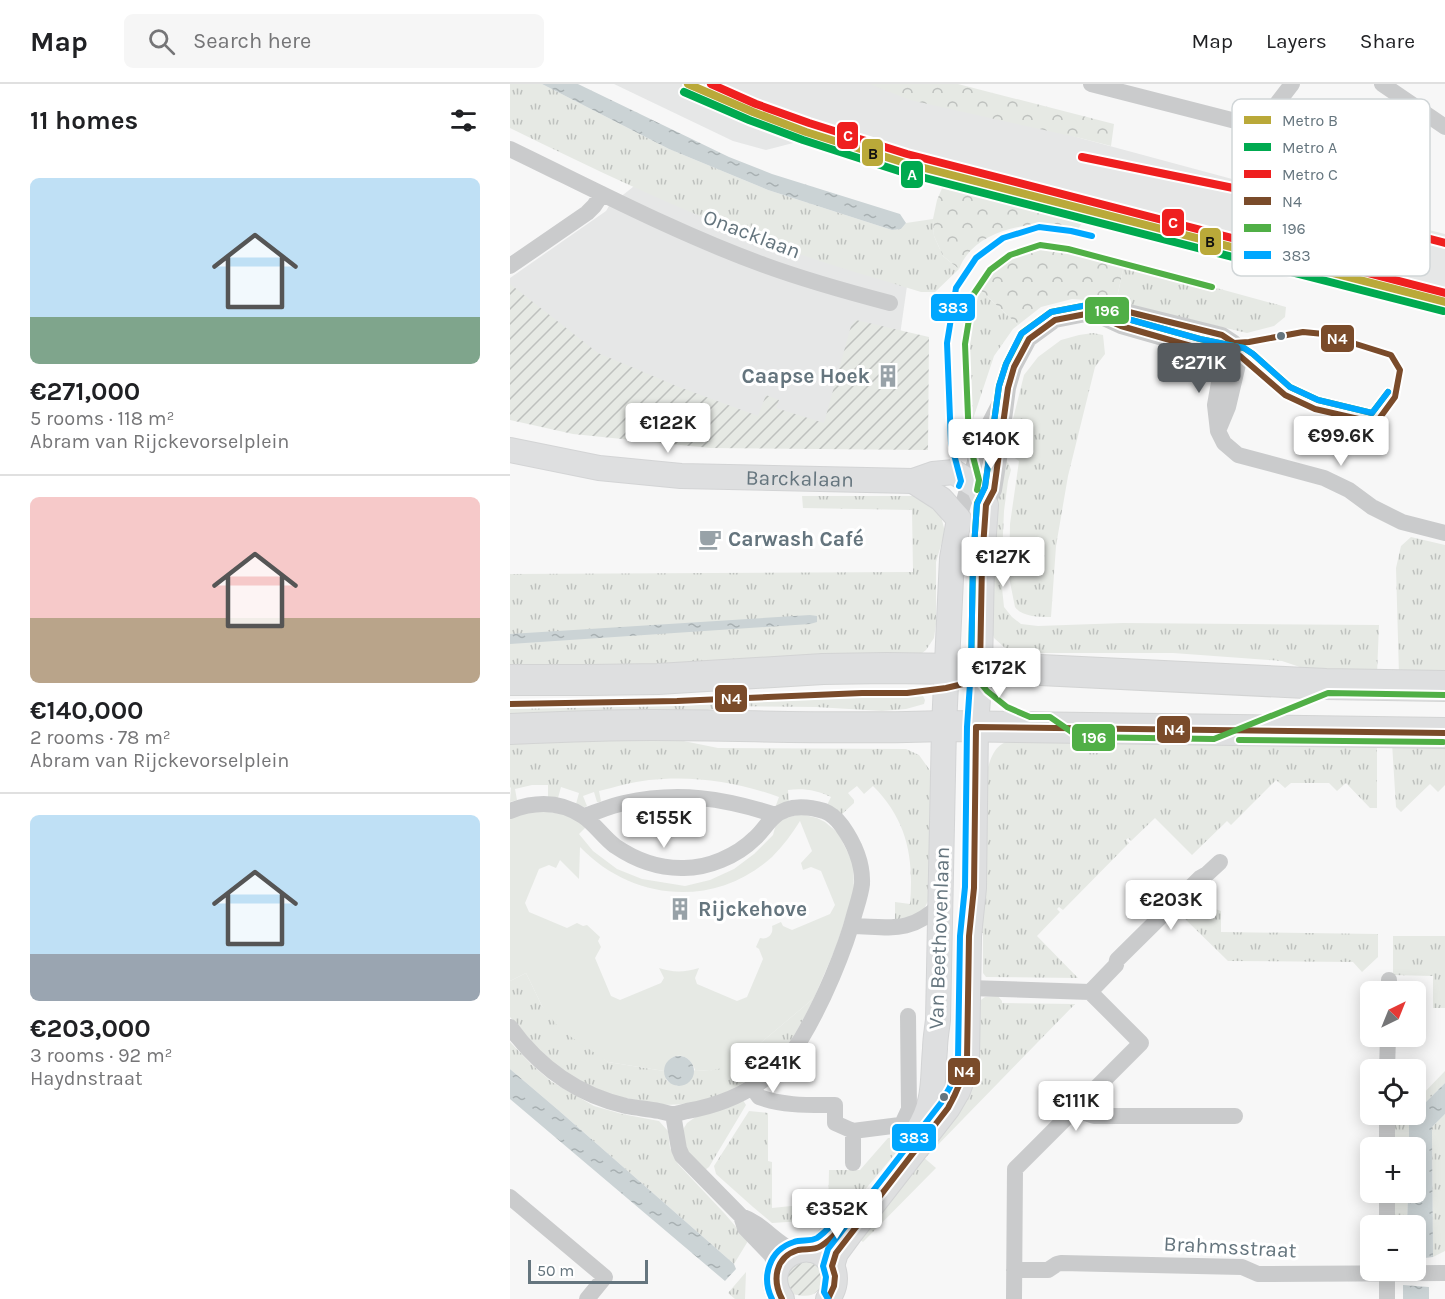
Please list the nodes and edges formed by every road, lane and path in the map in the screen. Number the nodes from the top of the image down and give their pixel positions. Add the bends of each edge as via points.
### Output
1 (1091, 84) edge
2 (1292, 84) edge
3 (1382, 84) edge
4 (1280, 99) edge
5 (1404, 99) edge
6 (1430, 117) edge
7 (1232, 120) edge
8 (1444, 126) edge
9 (510, 149) edge
10 (602, 194) junction
11 (510, 266) edge
12 (890, 303) dead end
13 (1091, 313) junction
14 (1008, 388) junction
15 (1218, 431) junction
16 (510, 450) edge
17 (913, 481) junction
18 (970, 481) junction
19 (986, 505) junction
20 (959, 519) junction
21 (1445, 533) edge
22 (947, 669) junction
23 (980, 669) junction
24 (510, 680) edge
25 (1445, 686) edge
26 (944, 726) junction
27 (976, 727) junction
28 (510, 729) edge
29 (1445, 733) edge
30 (510, 811) edge
31 (776, 815) junction
32 (584, 816) junction
33 (1220, 862) dead end
34 (940, 905) junction
35 (852, 926) junction
36 (969, 988) junction
37 (1090, 992) junction
38 (908, 1016) dead end
39 (510, 1027) edge
40 (752, 1087) junction
41 (1079, 1105) junction
42 (673, 1114) junction
43 (1234, 1116) dead end
44 (853, 1131) junction
45 (853, 1163) dead end
46 (510, 1197) edge
47 (741, 1216) junction
48 (803, 1251) junction
49 (832, 1266) junction
50 (777, 1268) junction
51 (1014, 1270) junction
52 (1360, 1272) edge
53 (1426, 1273) edge
54 (1445, 1273) edge
55 (1387, 1281) edge
56 (833, 1296) edge
57 (779, 1297) edge
58 (587, 1299) edge
59 (1014, 1299) edge
60 (1387, 1299) edge

1 - 7 street
2 - 4 street
3 - 5 street
6 - 8 street
9 - 10 street, Onacklaan
10 - 11 street via 587,213
10 - 12 street, Onacklaan via 764,265
13 - 14 street via 1055,320 1029,339
13 - 15 street via 1121,326 1198,348 1215,363 1220,377 1215,405
13 - 15 street via 1125,311 1222,335 1234,343 1240,356
14 - 18 street via 981,440
14 - 19 street via 994,490
15 - 21 street via 1224,443 1238,455 1324,478 1402,522
16 - 17 street, Barckalaan via 599,468 681,476
17 - 18 street, Barckalaan via 954,472
17 - 20 street via 941,499
18 - 19 street via 978,487
18 - 20 street
19 - 23 street, Van Beethovenlaan
20 - 22 street, Van Beethovenlaan via 952,558
22 - 23 highway
22 - 24 highway via 823,669 647,679
22 - 26 street, Van Beethovenlaan
23 - 25 highway
23 - 27 street, Van Beethovenlaan
26 - 27 highway
26 - 28 highway via 651,725
26 - 34 street, Van Beethovenlaan
27 - 29 highway
27 - 36 street, Van Beethovenlaan
30 - 32 street via 542,803 562,806
31 - 32 street via 741,804 686,797 622,804
31 - 32 street via 743,849 692,868 664,867 627,854
31 - 35 street via 806,807 838,819 859,861 862,883
33 - 37 street via 1117,960
34 - 35 street via 906,927
34 - 48 street, Van Beethovenlaan via 938,1020 930,1106 914,1138 828,1240
35 - 40 street via 800,1041 776,1070
36 - 37 street
36 - 49 street, Van Beethovenlaan via 967,1060 958,1091 836,1253
37 - 41 street via 1141,1043
38 - 44 street via 908,1112 900,1125
39 - 42 street via 528,1050 567,1082 619,1104
40 - 42 street via 715,1105
40 - 44 street via 759,1097 770,1101 835,1105 835,1124
41 - 43 street via 1094,1116
41 - 51 street via 1015,1169
42 - 47 street via 682,1156
44 - 45 street
46 - 58 street via 605,1277
47 - 48 street via 753,1220 777,1241
47 - 50 street
48 - 49 street via 824,1256
48 - 50 street, Van Beethovenlaan via 784,1258
49 - 56 street
50 - 57 street
51 - 52 street, Brahmsstraat via 1048,1270 1061,1263 1242,1267 1258,1274
51 - 59 street
53 - 54 street, Brahmsstraat
55 - 60 street

